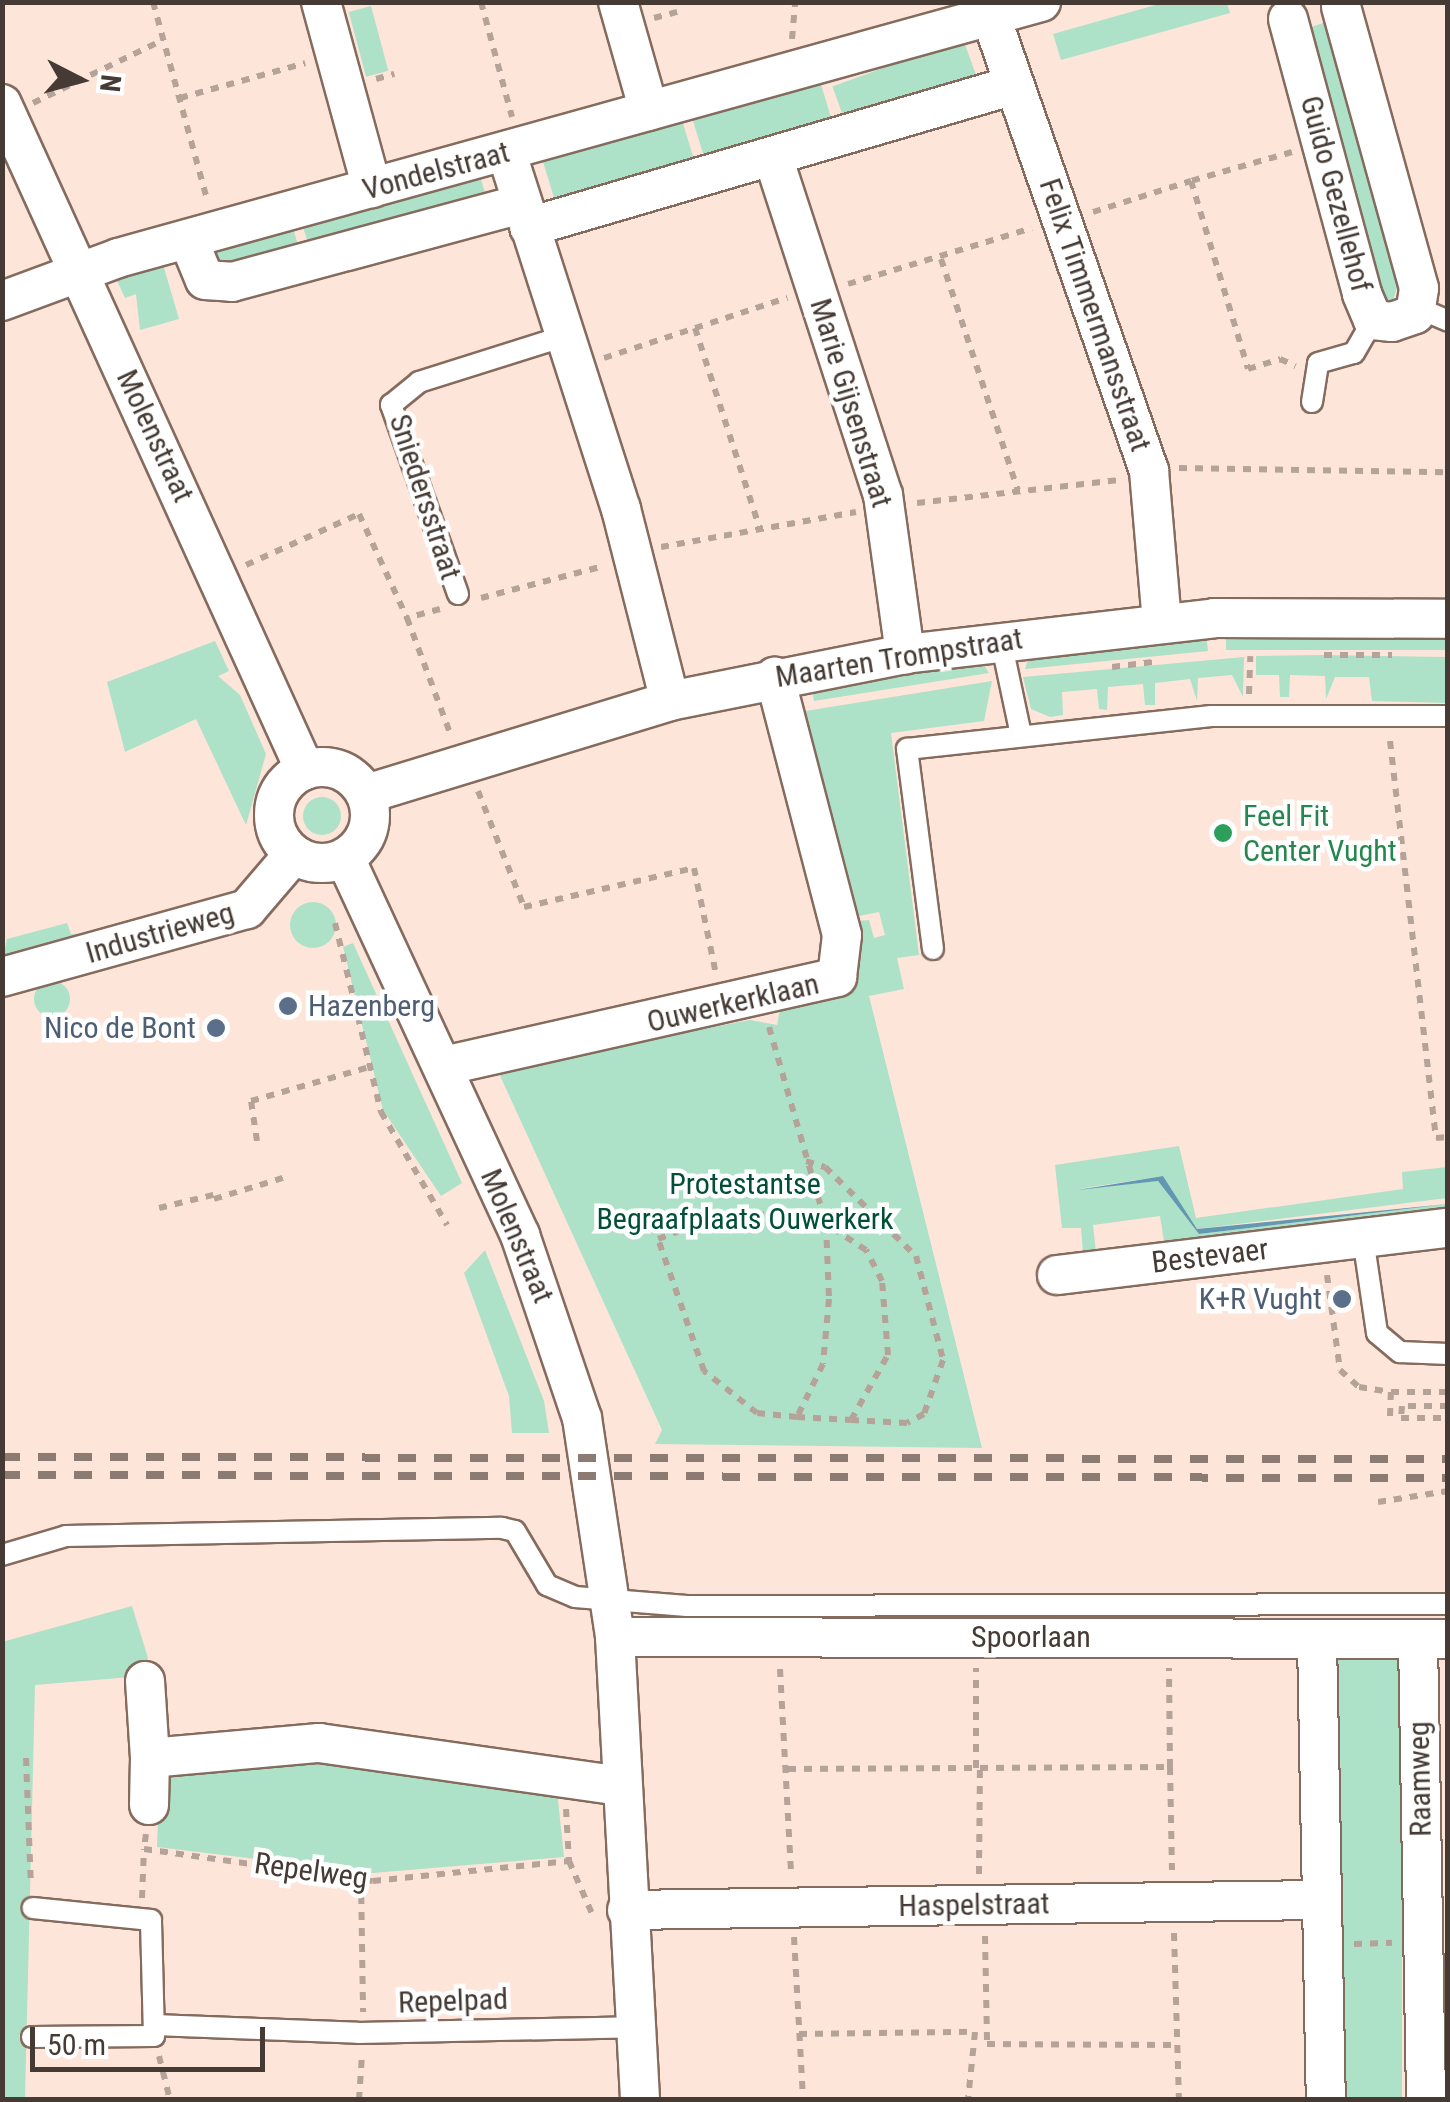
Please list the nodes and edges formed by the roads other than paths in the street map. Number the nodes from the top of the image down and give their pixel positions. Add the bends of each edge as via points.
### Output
1 (321, 2) edge
2 (618, 2) edge
3 (1041, 2) edge
4 (1350, 5) edge
5 (1284, 11) edge
6 (990, 16) junction
7 (926, 18) edge
8 (1010, 86) junction
9 (5, 110) edge
10 (650, 111) junction
11 (514, 149) junction
12 (773, 157) junction
13 (372, 188) junction
14 (526, 216) junction
15 (202, 235) junction
16 (80, 272) junction
17 (2, 301) edge
18 (1433, 314) edge
19 (1373, 320) junction
20 (562, 337) junction
21 (1312, 402) dead end
22 (458, 594) dead end
23 (1448, 619) edge
24 (1000, 640) junction
25 (1164, 640) junction
26 (904, 654) junction
27 (775, 677) junction
28 (670, 701) junction
29 (1448, 716) edge
30 (1021, 735) junction
31 (305, 770) junction
32 (366, 794) junction
33 (294, 854) junction
34 (346, 858) junction
35 (933, 949) dead end
36 (2, 977) edge
37 (443, 1066) junction
38 (1448, 1228) edge
39 (1362, 1238) junction
40 (1057, 1275) dead end
41 (1448, 1354) edge
42 (2, 1555) edge
43 (610, 1595) junction
44 (1448, 1604) edge
45 (615, 1637) junction
46 (1433, 1639) edge
47 (1317, 1640) junction
48 (145, 1681) dead end
49 (150, 1758) junction
50 (622, 1786) junction
51 (148, 1805) road end
52 (1322, 1900) junction
53 (36, 1908) road end
54 (628, 1910) junction
55 (634, 2027) junction
56 (154, 2030) junction
57 (32, 2037) dead end
58 (640, 2100) edge
59 (1326, 2100) edge
60 (1426, 2100) edge

1 - 13 street
2 - 10 street
3 - 6 street, Vondelstraat
4 - 5 street
4 - 18 street, Guido Gezellehof
5 - 19 street, Guido Gezellehof
6 - 7 street, Vondelstraat
6 - 8 street, Felix Timmermansstraat
7 - 10 street, Vondelstraat
8 - 12 street, Vondelstraat
8 - 25 street, Felix Timmermansstraat via 1148,468
9 - 16 street, Molenstraat
10 - 11 street, Vondelstraat
11 - 13 street, Vondelstraat
11 - 14 street
12 - 14 street, Vondelstraat
12 - 26 street, Marie Gijsenstraat via 875,464
13 - 15 street, Vondelstraat
14 - 15 street, Vondelstraat via 232,282 205,280
14 - 20 street
15 - 16 street, Vondelstraat
16 - 17 street, Vondelstraat
16 - 31 street, Molenstraat
18 - 19 street, Guido Gezellehof
19 - 21 lane via 1354,353 1318,362
20 - 22 lane, Sniedersstraat via 418,382 391,405
20 - 28 street via 634,558
23 - 25 street, Maarten Trompstraat
24 - 25 street, Maarten Trompstraat
24 - 26 street, Maarten Trompstraat
24 - 30 lane
26 - 27 street, Maarten Trompstraat
27 - 28 street, Maarten Trompstraat
27 - 37 street, Ouwerkerklaan via 843,960 837,978 745,1005
28 - 32 street, Maarten Trompstraat
29 - 30 lane via 1249,715
30 - 35 lane via 907,749
31 - 32 street via 345,772
31 - 33 street via 274,807 280,838
32 - 34 street via 371,822
33 - 34 street via 315,863
33 - 36 street, Industrieweg via 247,908
34 - 37 street, Molenstraat
37 - 43 street, Molenstraat via 570,1374
38 - 39 street, Bestevaer
39 - 40 street, Bestevaer
39 - 41 lane via 1377,1333 1400,1352
42 - 43 lane via 66,1536 502,1528 516,1531 547,1585 575,1597
43 - 44 lane via 687,1606
43 - 45 street, Molenstraat
45 - 47 street, Spoorlaan
45 - 50 street
46 - 47 street, Spoorlaan
46 - 60 street, Raamweg via 1423,1943
47 - 52 street
48 - 49 street
49 - 50 street via 319,1743
49 - 51 street
50 - 54 street
52 - 54 street, Haspelstraat
52 - 59 street
53 - 56 lane via 151,1920
54 - 55 street
55 - 56 lane, Repelpad
55 - 58 street
56 - 57 lane, Repelpad

